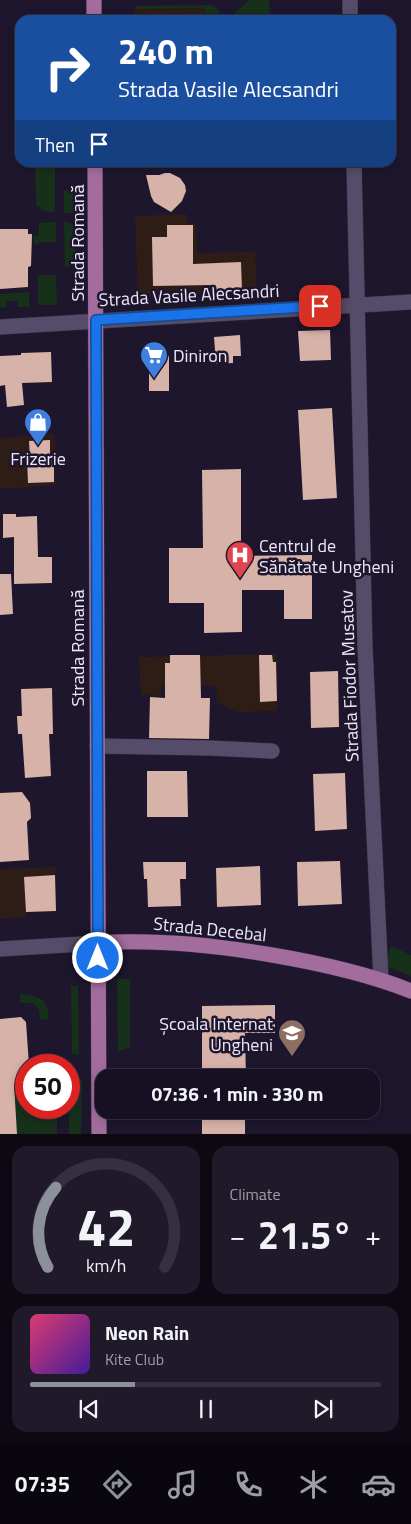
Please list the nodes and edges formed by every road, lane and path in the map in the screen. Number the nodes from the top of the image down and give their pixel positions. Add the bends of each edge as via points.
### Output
1 (94, 0) edge
2 (350, 0) edge
3 (94, 15) edge
4 (350, 15) edge
5 (95, 167) edge
6 (354, 167) edge
7 (411, 302) edge
8 (358, 304) junction
9 (96, 320) junction
10 (0, 327) edge
11 (97, 746) junction
12 (272, 751) dead end
13 (98, 943) junction
14 (0, 949) edge
15 (381, 979) junction
16 (411, 992) edge
17 (99, 1134) edge

1 - 3 main road
2 - 4 street
5 - 9 main road, Strada Romană
6 - 8 street, Strada Fiodor Musatov
7 - 8 street, Strada Vasile Alecsandri
8 - 9 street, Strada Vasile Alecsandri
8 - 15 street, Strada Fiodor Musatov via 366,648
9 - 10 street, Strada Vasile Alecsandri
9 - 11 main road, Strada Romană
11 - 12 street
11 - 13 main road, Strada Romană
13 - 14 street, Strada Decebal
13 - 15 main road, Strada Decebal via 134,940 237,949 312,962
13 - 17 main road, Strada Romană
15 - 16 main road, Strada Decebal

